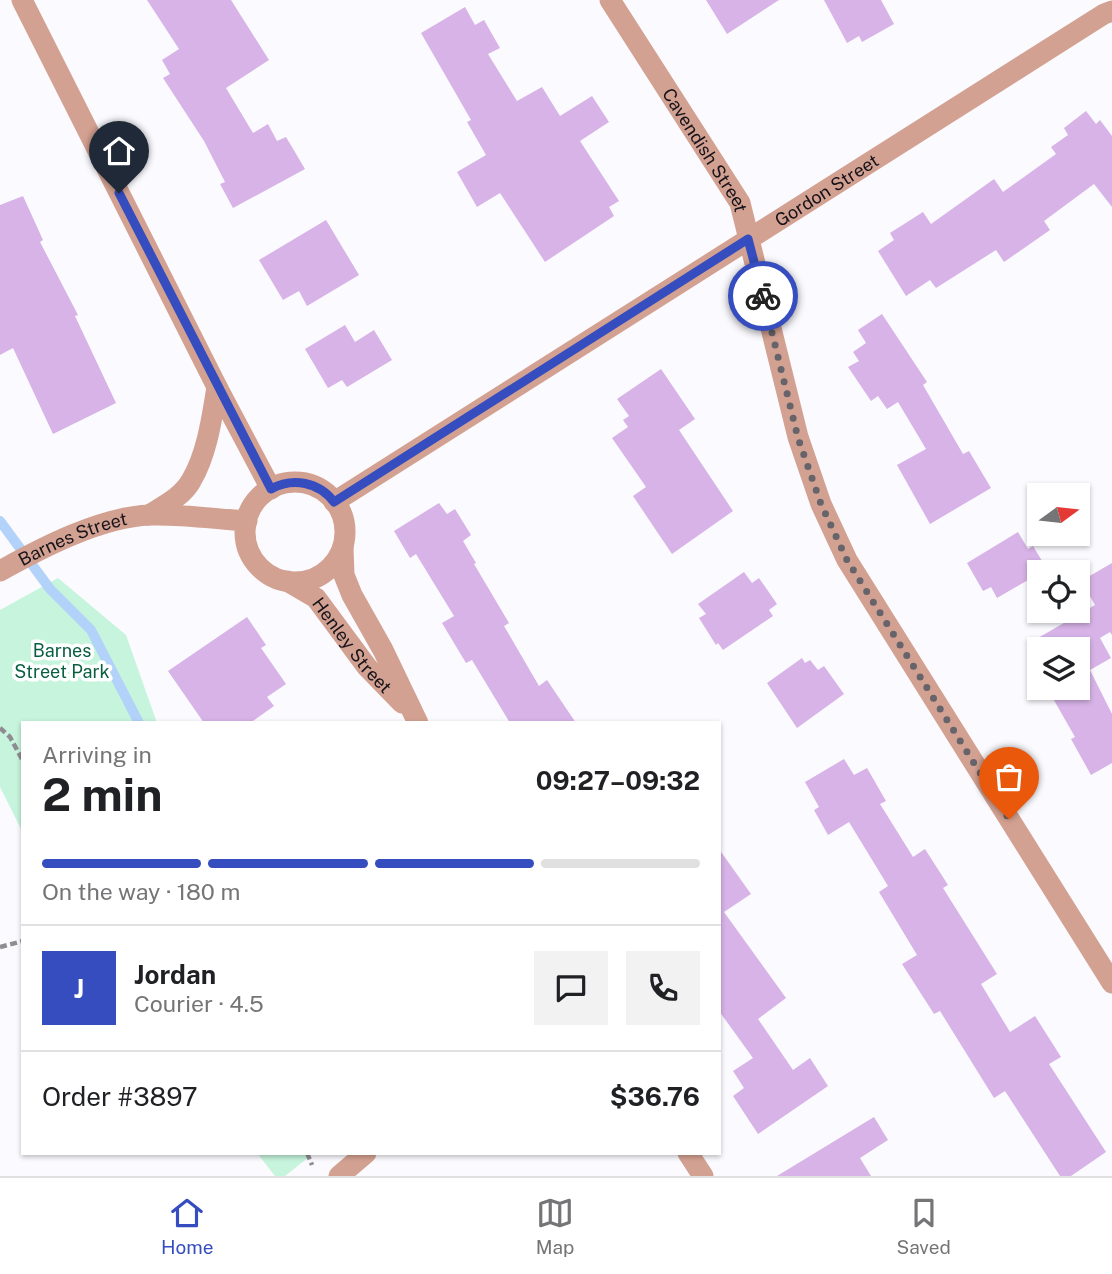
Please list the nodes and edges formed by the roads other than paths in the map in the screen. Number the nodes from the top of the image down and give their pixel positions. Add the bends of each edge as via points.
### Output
1 (22, 0) edge
2 (610, 0) edge
3 (1109, 10) edge
4 (748, 239) junction
5 (217, 387) junction
6 (271, 489) junction
7 (334, 502) junction
8 (149, 515) junction
9 (247, 520) junction
10 (343, 547) junction
11 (4, 568) edge
12 (286, 581) junction
13 (416, 719) edge
14 (1112, 984) edge
15 (364, 1155) edge
16 (689, 1155) edge
17 (339, 1176) edge
18 (703, 1176) edge

1 - 5 street
2 - 4 street, Cavendish Street via 740,204
3 - 4 street, Gordon Street
4 - 7 street, Gordon Street
4 - 14 street, Cavendish Street via 798,438 847,560
5 - 6 street
5 - 8 street, Barnes Street via 211,424 190,483
6 - 7 street via 291,482 309,484
6 - 9 street
7 - 10 street via 344,521
8 - 9 street, Barnes Street
8 - 11 street, Barnes Street via 69,536
9 - 12 street via 251,555 262,569
10 - 12 street via 321,575
10 - 13 street, Henley Street via 344,575 352,595
12 - 13 street, Henley Street via 316,598 367,667
15 - 17 street
16 - 18 street

